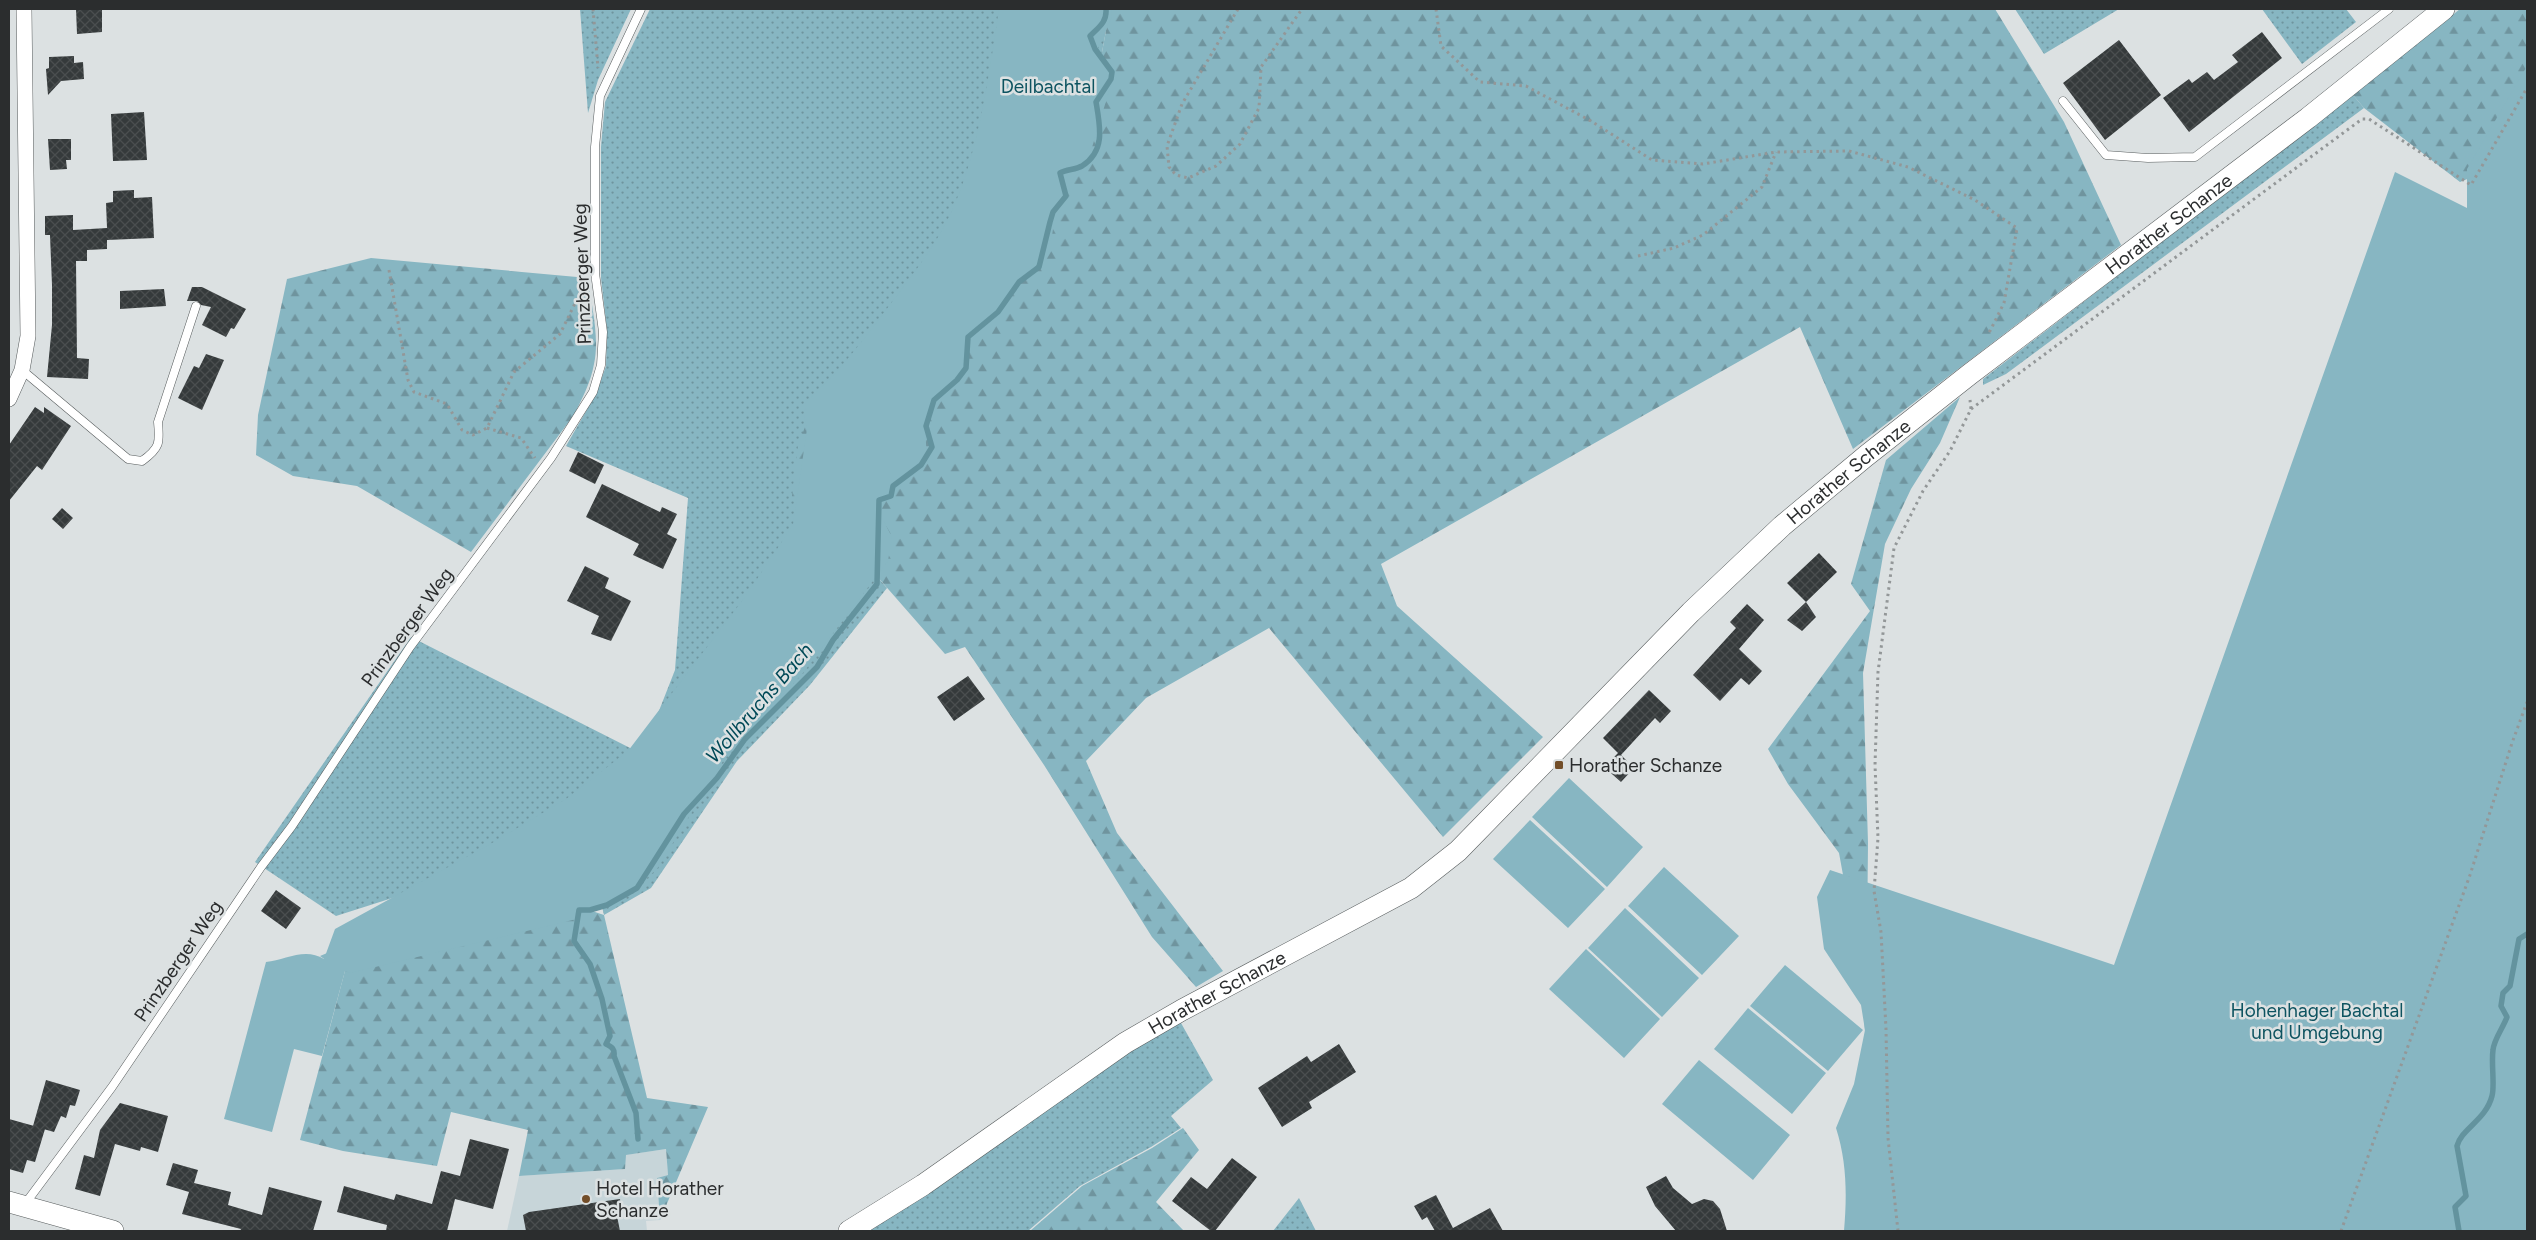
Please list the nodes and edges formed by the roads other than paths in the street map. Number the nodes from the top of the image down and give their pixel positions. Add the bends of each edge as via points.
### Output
1 (24, 9) edge
2 (641, 9) edge
3 (2390, 9) edge
4 (2444, 9) edge
5 (2063, 101) dead end
6 (196, 306) dead end
7 (22, 370) junction
8 (9, 399) edge
9 (16, 1204) edge
10 (113, 1231) edge
11 (849, 1231) edge

1 - 7 street via 28,336
2 - 9 lane, Prinzberger Weg via 600,96 595,147 595,273 603,332 601,365 592,392 543,469 410,647 292,826 112,1087
3 - 5 lane via 2195,157 2106,155
4 - 11 main road, Horather Schanze via 2308,118 1970,374 1782,526 1691,612 1458,851 1411,888 1125,1043 923,1185
6 - 7 lane via 158,422 160,439 155,452 142,461 128,459
7 - 8 street
9 - 10 main road

